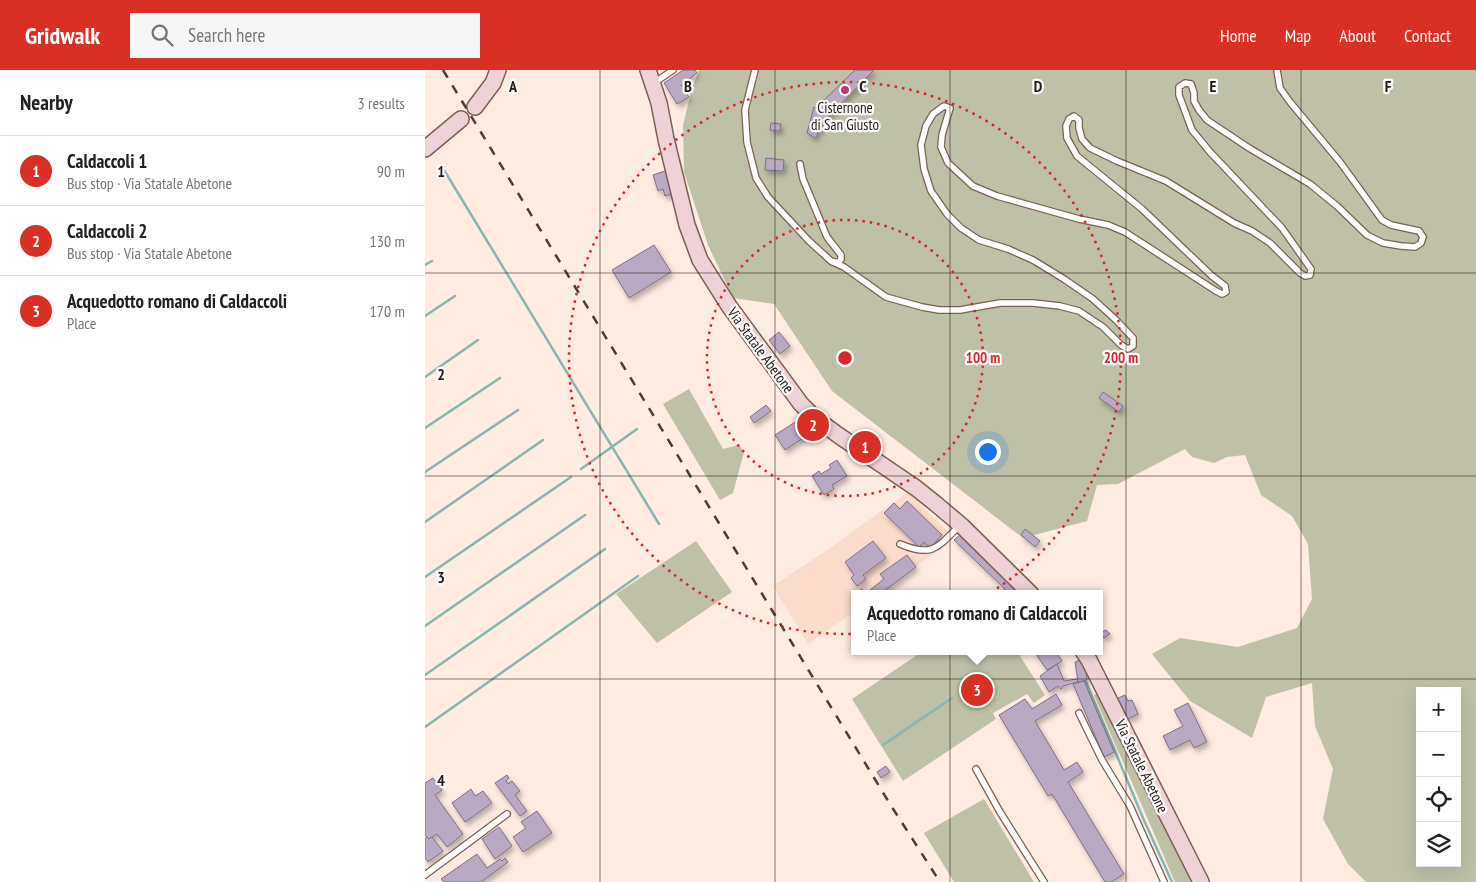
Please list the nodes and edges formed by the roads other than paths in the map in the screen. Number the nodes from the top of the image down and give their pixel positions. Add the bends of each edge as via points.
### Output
1 (498, 70) edge
2 (673, 70) edge
3 (755, 70) edge
4 (1277, 70) edge
5 (651, 77) edge
6 (475, 107) dead end
7 (461, 119) dead end
8 (425, 149) edge
9 (799, 164) dead end
10 (831, 261) junction
11 (960, 525) junction
12 (901, 544) dead end
13 (1027, 590) edge
14 (1086, 655) edge
15 (1079, 713) dead end
16 (976, 769) dead end
17 (507, 814) dead end
18 (425, 875) edge
19 (1160, 881) edge
20 (1044, 882) edge
21 (1201, 882) edge

1 - 6 main road via 493,84
2 - 5 lane
3 - 10 lane via 745,110 745,125 757,178 768,197
4 - 10 lane via 1280,88 1382,220 1419,231 1423,237 1421,243 1415,247 1401,246 1383,243 1367,235 1310,184 1207,120 1194,101 1191,84 1185,83 1179,86 1179,95 1192,130 1281,228 1311,269 1310,275 1299,273 1270,243 1252,231 1166,181 1090,148 1082,139 1079,120 1074,116 1066,126 1067,138 1077,156 1141,209 1225,286 1226,292 1216,291 1125,232 997,196 973,186 948,163 941,147 950,108 944,106 933,114 921,145 931,191 947,214 979,240 1033,260 1093,299 1133,338 1133,346 1128,349 1079,311 1060,306 1000,303 939,310 886,297
5 - 11 main road, Via Statale Abetone via 687,225 700,260 729,306 811,414 916,488
7 - 8 main road
9 - 10 lane via 827,236 841,254 839,262
11 - 12 lane via 941,544 926,551
11 - 13 main road, Via Statale Abetone
14 - 21 main road, Via Statale Abetone
15 - 19 lane via 1130,806
16 - 20 lane
17 - 18 lane

